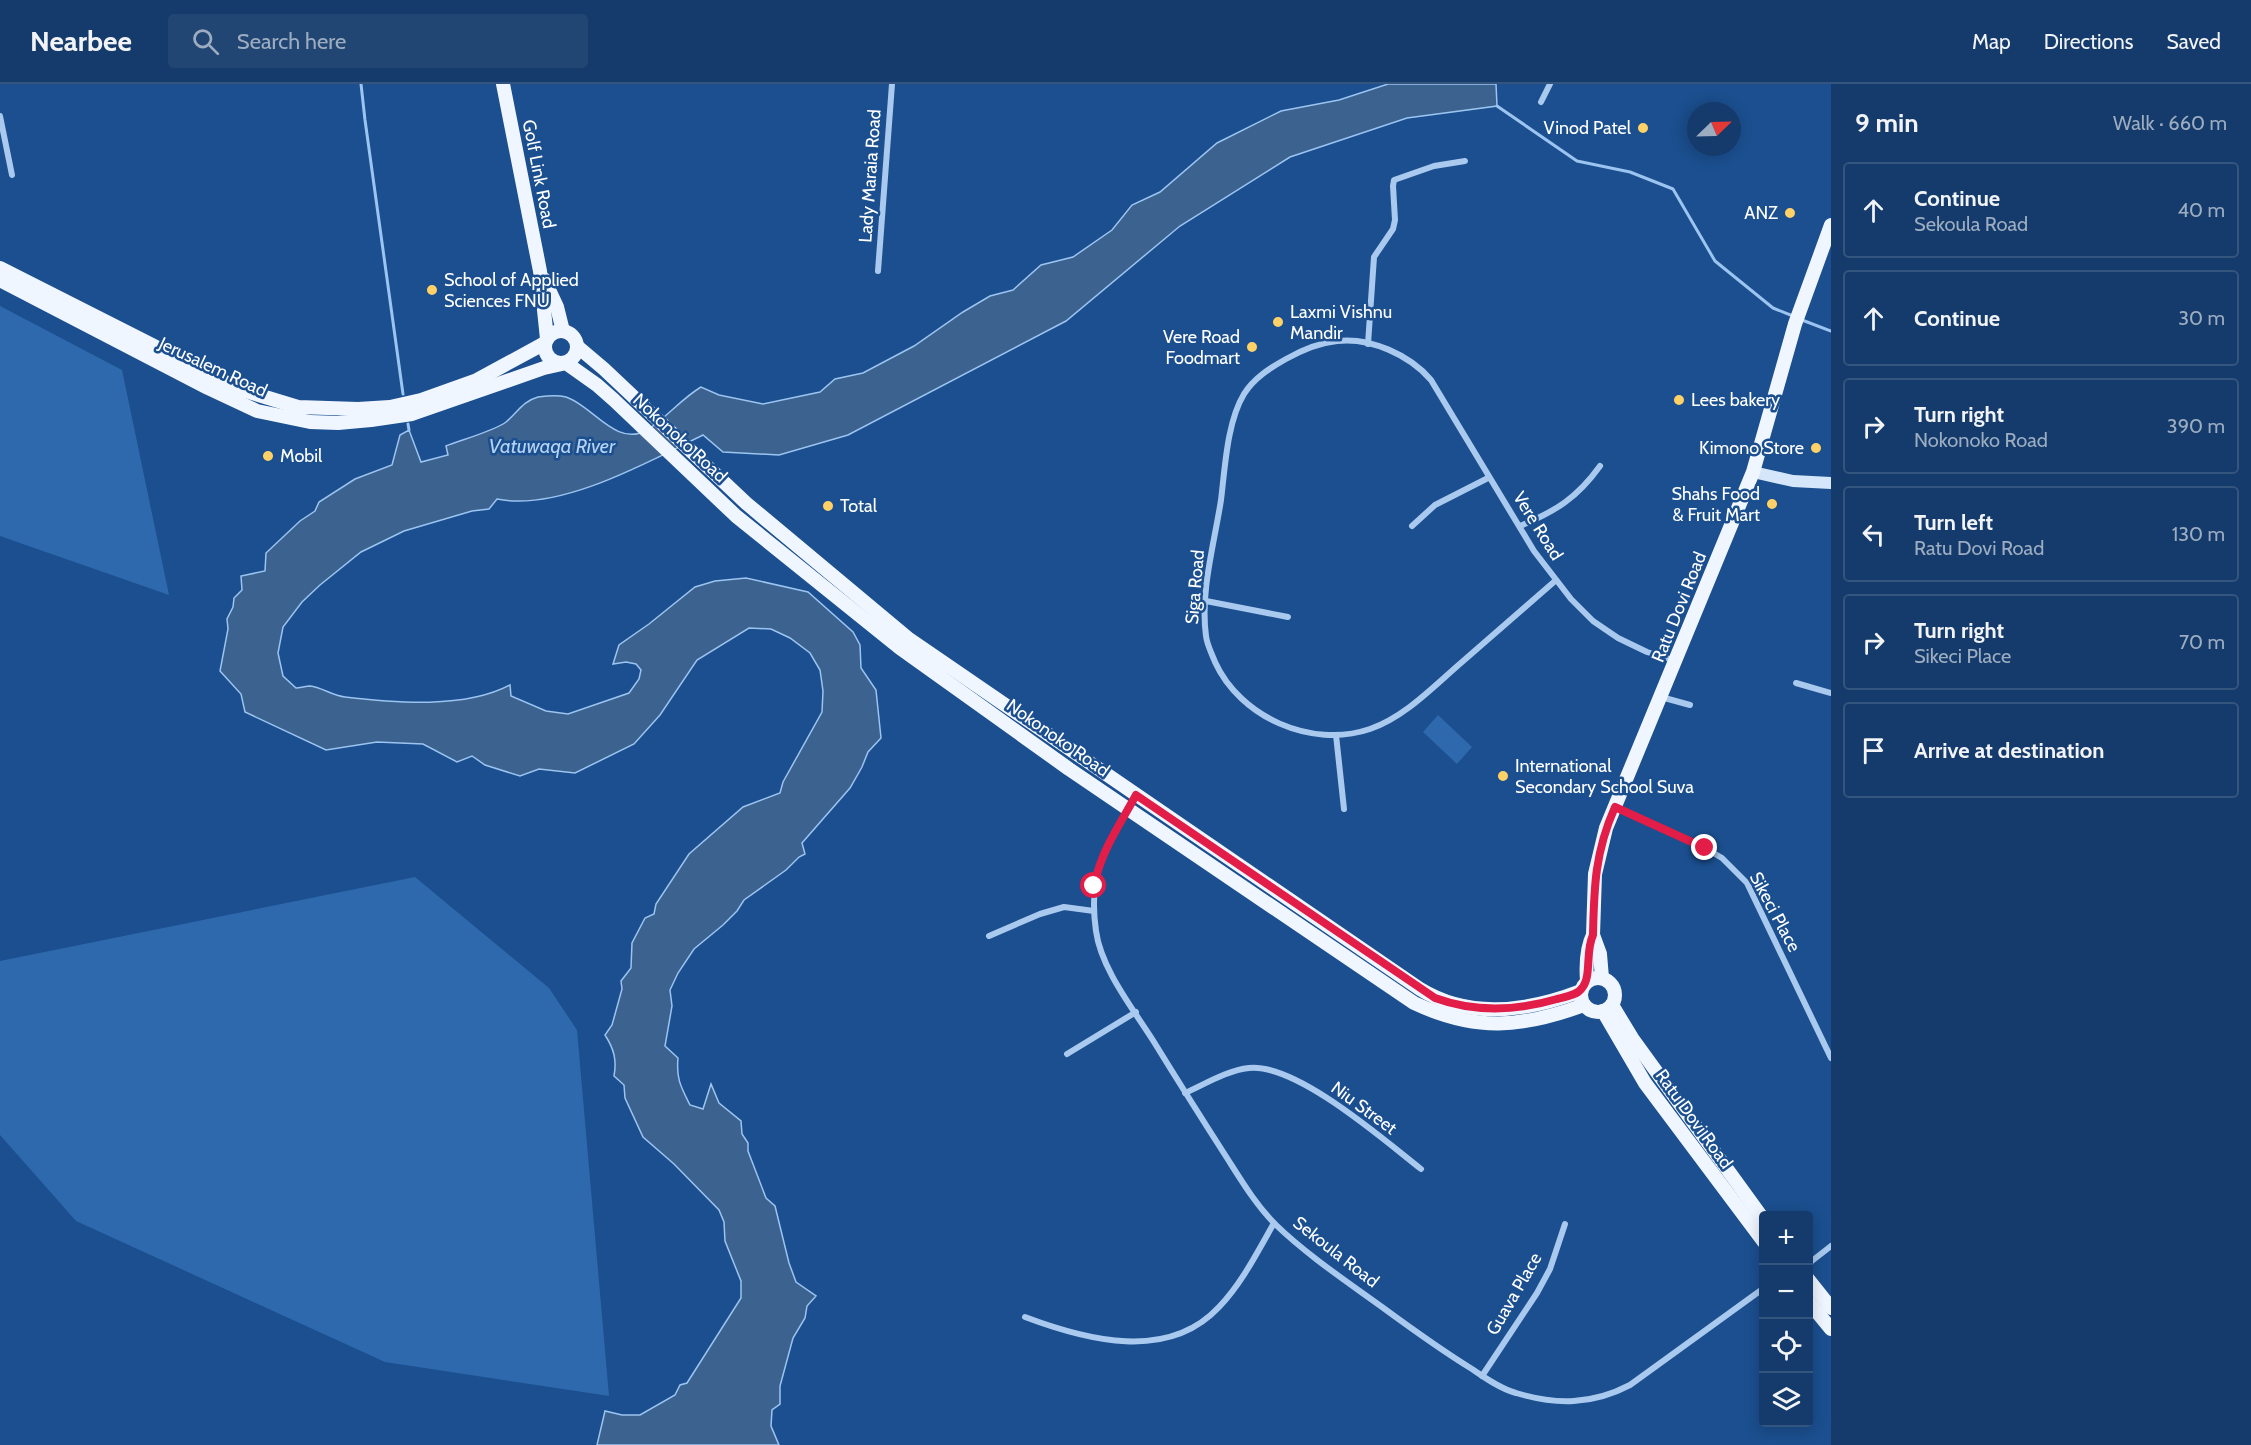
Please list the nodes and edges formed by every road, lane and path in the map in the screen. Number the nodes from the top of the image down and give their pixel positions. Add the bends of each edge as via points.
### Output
1 (503, 84) edge
2 (892, 84) edge
3 (1550, 84) edge
4 (1541, 102) dead end
5 (0, 116) edge
6 (1465, 161) dead end
7 (12, 175) dead end
8 (1831, 225) edge
9 (0, 268) edge
10 (878, 271) dead end
11 (540, 272) junction
12 (0, 280) edge
13 (563, 331) junction
14 (546, 341) junction
15 (1368, 344) junction
16 (578, 347) junction
17 (564, 364) junction
18 (1414, 364) joint
19 (1600, 466) dead end
20 (1753, 472) junction
21 (1488, 478) junction
22 (1831, 483) edge
23 (1412, 526) dead end
24 (1520, 526) junction
25 (1555, 581) junction
26 (1206, 601) junction
27 (870, 615) junction
28 (1288, 617) dead end
29 (1676, 662) junction
30 (1796, 683) dead end
31 (1831, 693) edge
32 (1661, 697) junction
33 (1690, 705) dead end
34 (1336, 735) junction
35 (1132, 801) junction
36 (1615, 807) junction
37 (1344, 808) dead end
38 (1094, 911) junction
39 (1593, 935) junction
40 (989, 936) dead end
41 (1602, 978) junction
42 (1584, 986) junction
43 (1584, 1005) junction
44 (1608, 1008) junction
45 (1136, 1012) junction
46 (1067, 1054) dead end
47 (1831, 1058) edge
48 (1185, 1093) junction
49 (1421, 1169) dead end
50 (1759, 1213) edge
51 (1274, 1223) junction
52 (1565, 1224) dead end
53 (1759, 1235) edge
54 (1831, 1246) edge
55 (1813, 1261) edge
56 (1813, 1284) edge
57 (1759, 1292) edge
58 (1813, 1306) edge
59 (1831, 1308) edge
60 (1026, 1317) dead end
61 (1831, 1329) edge
62 (1482, 1376) junction

1 - 11 main road, Golf Link Road
2 - 10 street, Lady Maraia Road
3 - 4 street
5 - 7 street
6 - 15 street via 1434,166 1394,180 1394,229 1374,257
8 - 20 main road, Ratu Dovi Road via 1802,304
9 - 14 main road, Jerusalem Road via 239,388 298,406 358,409 421,400 477,380
11 - 13 main road, Golf Link Road via 557,307
11 - 14 main road, Golf Link Road
12 - 17 main road, Jerusalem Road via 257,411 310,422 412,414
13 - 14 main road
13 - 16 main road via 575,338
14 - 17 main road via 548,358
15 - 18 street, Siga Road
15 - 26 street, Siga Road via 1340,340 1302,350 1265,372 1245,393 1231,434
16 - 17 main road via 574,357
16 - 27 main road, Nokonoko Road
17 - 27 main road, Nokonoko Road via 597,385 736,516
18 - 21 street, Vere Road via 1431,380
19 - 24 street via 1572,499
20 - 22 street via 1793,481
20 - 29 main road, Ratu Dovi Road
21 - 23 street via 1434,506
21 - 24 street, Vere Road
24 - 25 street, Vere Road
25 - 29 street, Vere Road via 1593,621 1647,652
25 - 34 street, Siga Road via 1394,718 1368,729
26 - 28 street
26 - 34 street, Siga Road via 1206,640 1220,671 1244,702 1292,728
27 - 35 main road, Nokonoko Road via 909,639
29 - 32 main road, Ratu Dovi Road
30 - 31 street
32 - 33 street
32 - 36 main road, Ratu Dovi Road
34 - 37 street
35 - 38 street, Sekoula Road via 1098,865
35 - 42 main road, Nokonoko Road via 1435,998 1491,1010 1527,1006
35 - 43 main road, Nokonoko Road via 1414,1003 1431,1011 1493,1025 1547,1017
36 - 39 main road, Ratu Dovi Road via 1605,828 1594,874
36 - 47 street, Sikeci Place via 1705,848 1722,858 1747,883
38 - 40 street via 1064,907
38 - 45 street, Sekoula Road via 1099,948
39 - 41 main road, Ratu Dovi Road
39 - 42 main road, Ratu Dovi Road
41 - 42 main road
41 - 44 main road via 1614,989 1615,999
42 - 43 main road
43 - 44 main road via 1593,1011
44 - 50 main road, Ratu Dovi Road
44 - 53 main road, Ratu Dovi Road via 1644,1083
45 - 46 street
45 - 48 street, Sekoula Road
48 - 49 street, Niu Street via 1248,1068 1271,1069 1307,1086
48 - 51 street, Sekoula Road
51 - 60 street via 1219,1308 1197,1325 1162,1340 1141,1342 1063,1331
51 - 62 street, Sekoula Road via 1435,1346
52 - 62 street, Guava Place via 1550,1269 1537,1293
54 - 55 street
56 - 59 main road
57 - 62 street, Sekoula Road via 1614,1394 1591,1401 1541,1400 1513,1392
58 - 61 main road

